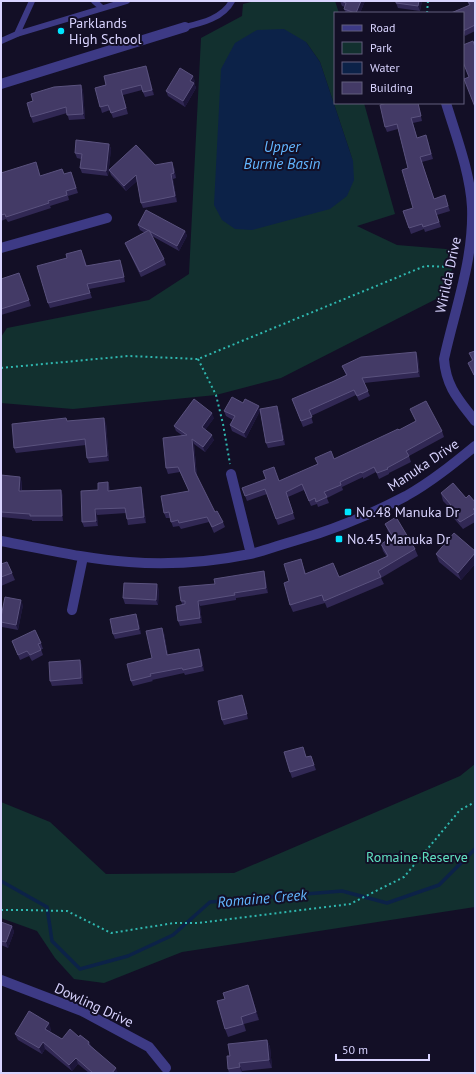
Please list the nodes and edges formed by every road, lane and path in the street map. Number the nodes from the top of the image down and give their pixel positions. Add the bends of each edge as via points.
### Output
1 (32, 1) edge
2 (94, 1) edge
3 (127, 1) edge
4 (232, 1) edge
5 (428, 1) edge
6 (102, 8) junction
7 (427, 12) edge
8 (185, 27) joint
9 (17, 34) junction
10 (1, 41) edge
11 (1, 84) edge
12 (446, 104) edge
13 (107, 218) dead end
14 (1, 248) edge
15 (466, 268) junction
16 (198, 359) junction
17 (1, 368) edge
18 (475, 421) edge
19 (475, 446) edge
20 (232, 474) joint
21 (1, 541) edge
22 (251, 554) junction
23 (83, 557) junction
24 (72, 610) dead end
25 (475, 802) edge
26 (1, 910) edge
27 (1, 980) edge
28 (166, 1068) dead end

1 - 9 lane
2 - 6 lane
3 - 6 lane
4 - 8 lane via 217,16
5 - 7 path
6 - 9 lane
8 - 11 street
9 - 10 lane
12 - 15 street, Wirilda Drive via 465,167 472,206 471,242
13 - 14 street
15 - 16 path via 425,266
15 - 18 street, Wirilda Drive via 444,359 445,373 453,391
16 - 17 path via 128,356
16 - 20 path via 216,395
19 - 22 street, Manuka Drive via 445,471 407,495 362,518
20 - 22 street
21 - 23 street, Manuka Drive
22 - 23 street, Manuka Drive via 181,562 130,562
23 - 24 street
25 - 26 path via 460,810 404,877 350,904 198,923 174,923 111,933 67,911
27 - 28 street, Dowling Drive via 82,1012 149,1047

